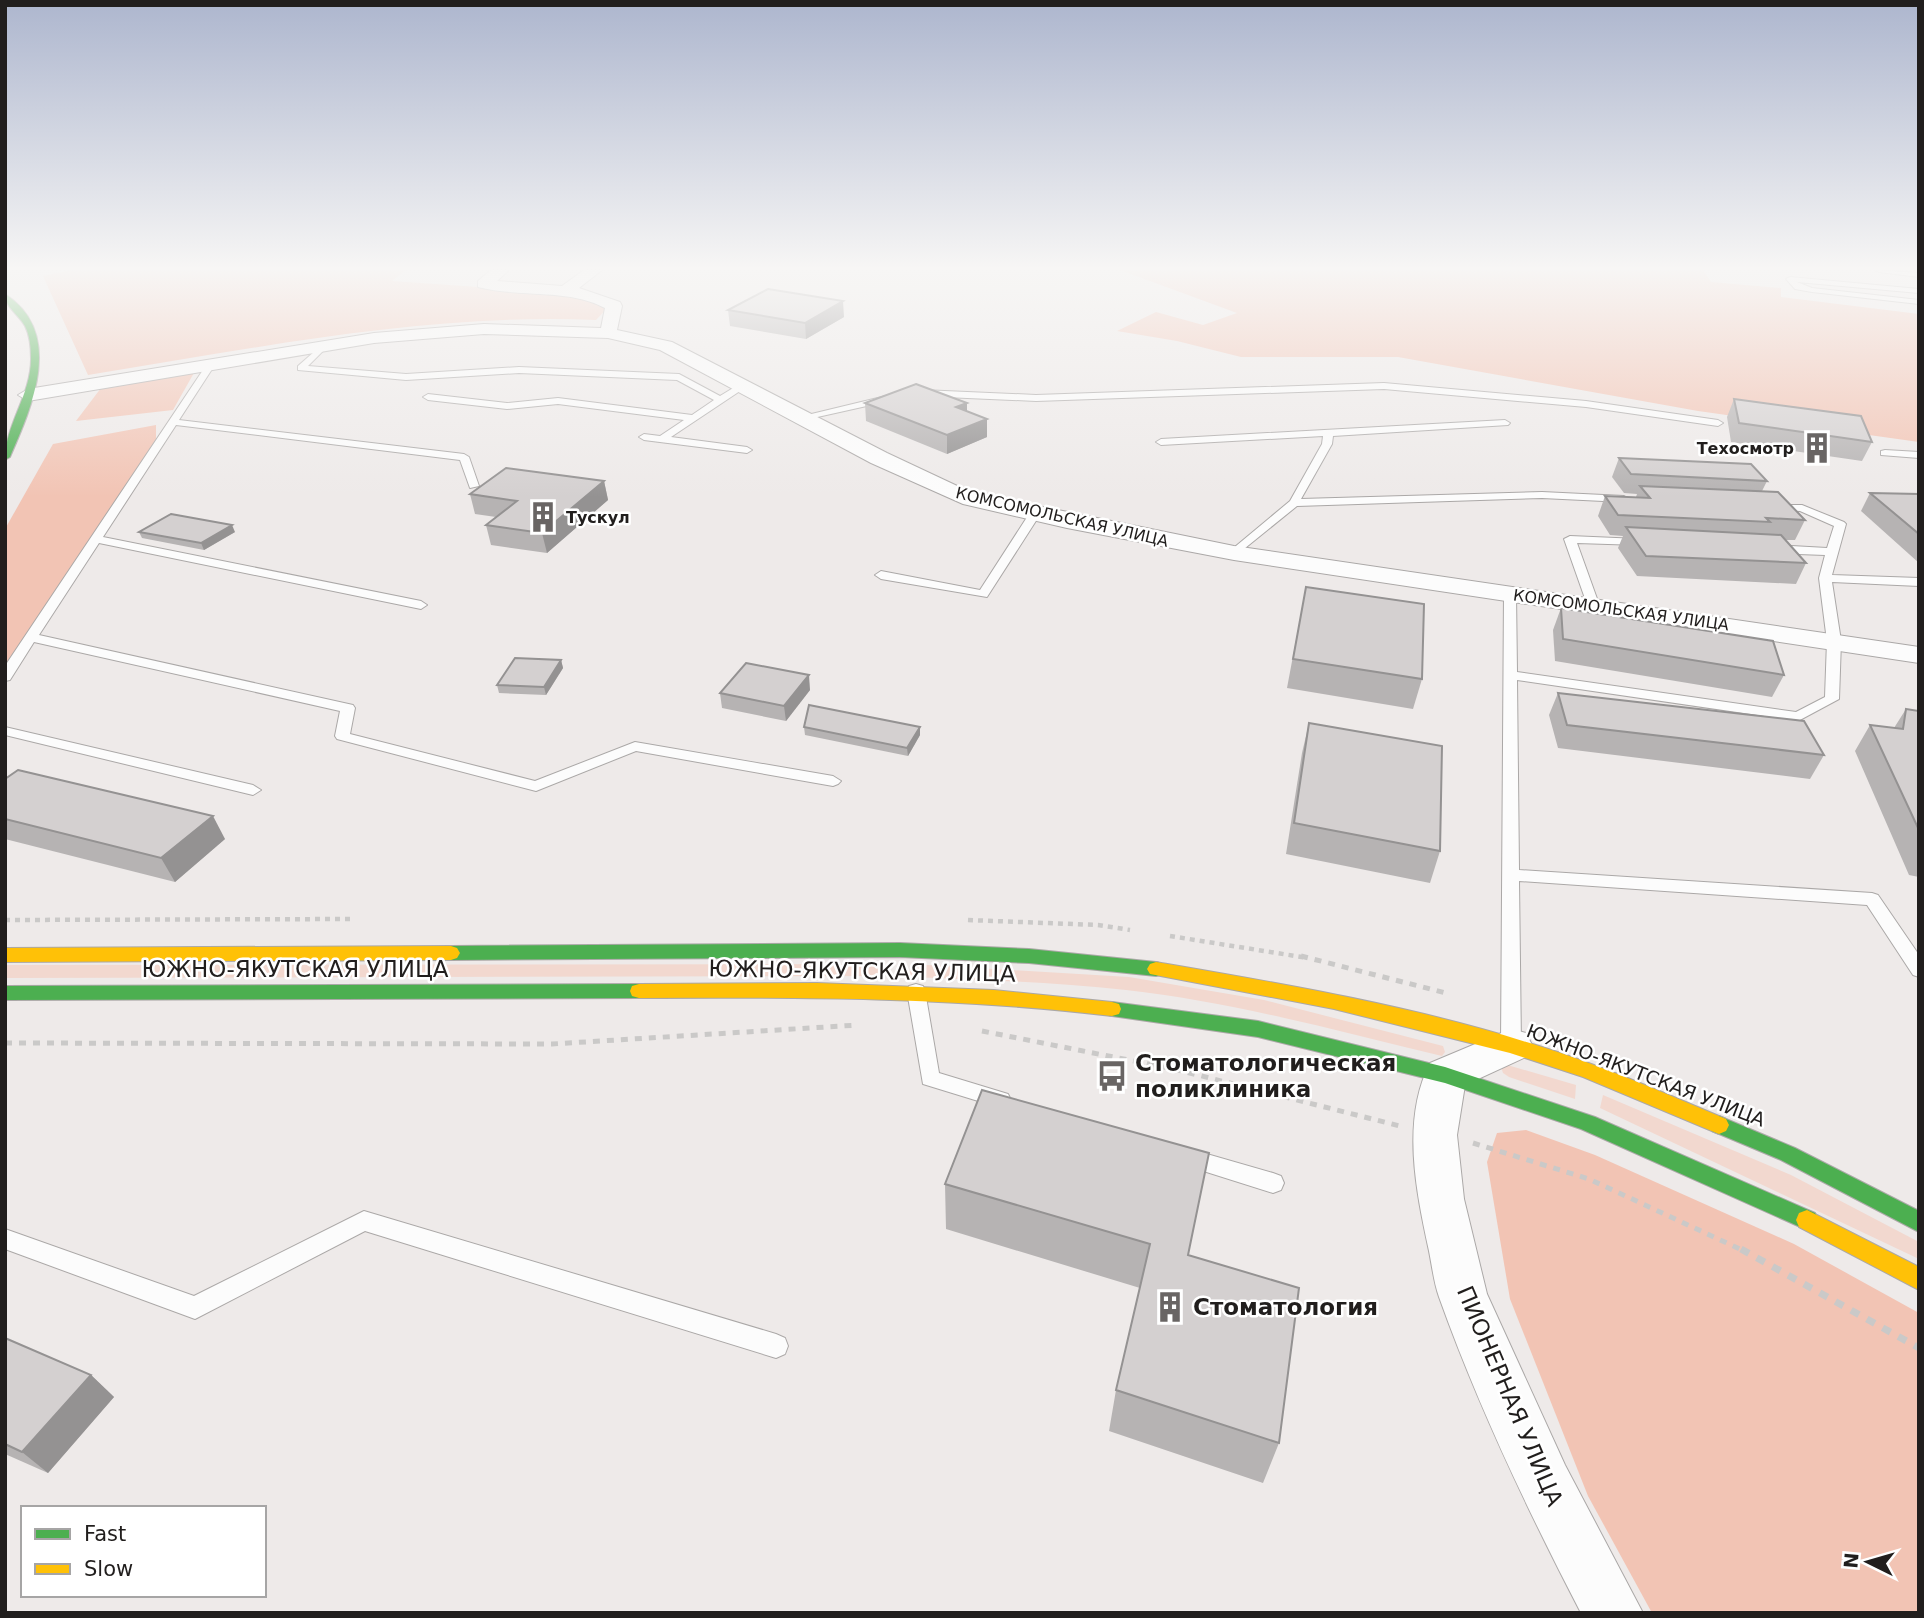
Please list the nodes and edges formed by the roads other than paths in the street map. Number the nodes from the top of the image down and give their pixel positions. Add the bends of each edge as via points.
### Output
1 (34, 346) edge
2 (333, 346) edge
3 (664, 346) edge
4 (323, 347) junction
5 (212, 363) junction
6 (743, 385) junction
7 (914, 393) edge
8 (28, 395) junction
9 (901, 395) edge
10 (428, 397) dead end
11 (720, 400) junction
12 (804, 417) junction
13 (693, 418) junction
14 (175, 422) junction
15 (1506, 423) dead end
16 (1718, 423) dead end
17 (1329, 433) junction
18 (644, 437) dead end
19 (662, 439) junction
20 (1161, 442) dead end
21 (747, 450) dead end
22 (1885, 453) dead end
23 (1919, 456) edge
24 (5, 457) edge
25 (474, 486) dead end
26 (1638, 500) edge
27 (1294, 503) junction
28 (1761, 506) edge
29 (1035, 513) junction
30 (98, 539) junction
31 (1653, 543) edge
32 (1763, 549) edge
33 (1832, 552) junction
34 (1234, 554) junction
35 (881, 575) dead end
36 (1825, 578) junction
37 (1919, 582) edge
38 (1510, 594) junction
39 (421, 605) dead end
40 (1594, 607) junction
41 (33, 638) junction
42 (1834, 641) junction
43 (1919, 655) edge
44 (1512, 675) junction
45 (5, 677) edge
46 (5, 731) edge
47 (832, 781) dead end
48 (253, 790) dead end
49 (1509, 875) junction
50 (5, 955) edge
51 (1919, 970) edge
52 (916, 991) junction
53 (5, 993) edge
54 (1511, 1045) junction
55 (1445, 1075) junction
56 (1022, 1107) edge
57 (1167, 1151) edge
58 (1273, 1183) dead end
59 (1919, 1222) edge
60 (5, 1239) edge
61 (1919, 1279) edge
62 (776, 1346) dead end
63 (1613, 1613) edge

1 - 8 street
2 - 4 street, КОМСОМОЛЬСКАЯ УЛИЦА
3 - 6 street, КОМСОМОЛЬСКАЯ УЛИЦА
4 - 5 street, КОМСОМОЛЬСКАЯ УЛИЦА
4 - 11 lane via 301,368 406,377 519,370 679,377
5 - 8 street, КОМСОМОЛЬСКАЯ УЛИЦА
5 - 14 lane
6 - 11 lane
6 - 12 street, КОМСОМОЛЬСКАЯ УЛИЦА
7 - 16 lane via 1036,398 1384,386 1586,404
8 - 24 street
9 - 12 lane
10 - 13 lane via 507,406 558,401
11 - 13 lane
12 - 29 street, КОМСОМОЛЬСКАЯ УЛИЦА via 963,497
13 - 19 lane
14 - 25 lane via 464,457
14 - 30 lane
15 - 17 lane
17 - 20 lane
17 - 27 lane
18 - 19 lane
19 - 21 lane
22 - 23 lane
26 - 27 lane via 1542,495
27 - 34 lane
28 - 33 lane via 1802,508 1840,524
29 - 34 street, КОМСОМОЛЬСКАЯ УЛИЦА
29 - 35 lane via 984,594
30 - 39 lane
30 - 41 lane
31 - 40 lane via 1570,539
32 - 33 lane
33 - 36 lane
34 - 38 street, КОМСОМОЛЬСКАЯ УЛИЦА
36 - 37 lane
36 - 42 lane
38 - 40 street, КОМСОМОЛЬСКАЯ УЛИЦА
38 - 44 lane
40 - 42 street, КОМСОМОЛЬСКАЯ УЛИЦА
41 - 45 lane
41 - 47 lane via 348,708 342,736 536,786 635,746
42 - 43 street, КОМСОМОЛЬСКАЯ УЛИЦА
42 - 44 lane via 1832,699 1798,717
44 - 49 lane
46 - 48 lane
49 - 51 lane via 1872,898
49 - 54 lane
50 - 54 street, ЮЖНО-ЯКУТСКАЯ УЛИЦА via 900,950 1029,956 1130,965 1264,987
52 - 53 street, ЮЖНО-ЯКУТСКАЯ УЛИЦА
52 - 55 street, ЮЖНО-ЯКУТСКАЯ УЛИЦА via 1025,997 1258,1029
52 - 56 lane via 930,1078
54 - 55 street
54 - 59 street, ЮЖНО-ЯКУТСКАЯ УЛИЦА via 1590,1072 1788,1154
55 - 61 street, ЮЖНО-ЯКУТСКАЯ УЛИЦА via 1588,1122 1785,1208
55 - 63 street, ПИОНЕРНАЯ УЛИЦА via 1435,1135 1441,1199 1463,1295 1545,1485
57 - 58 lane
60 - 62 lane via 195,1308 363,1221

